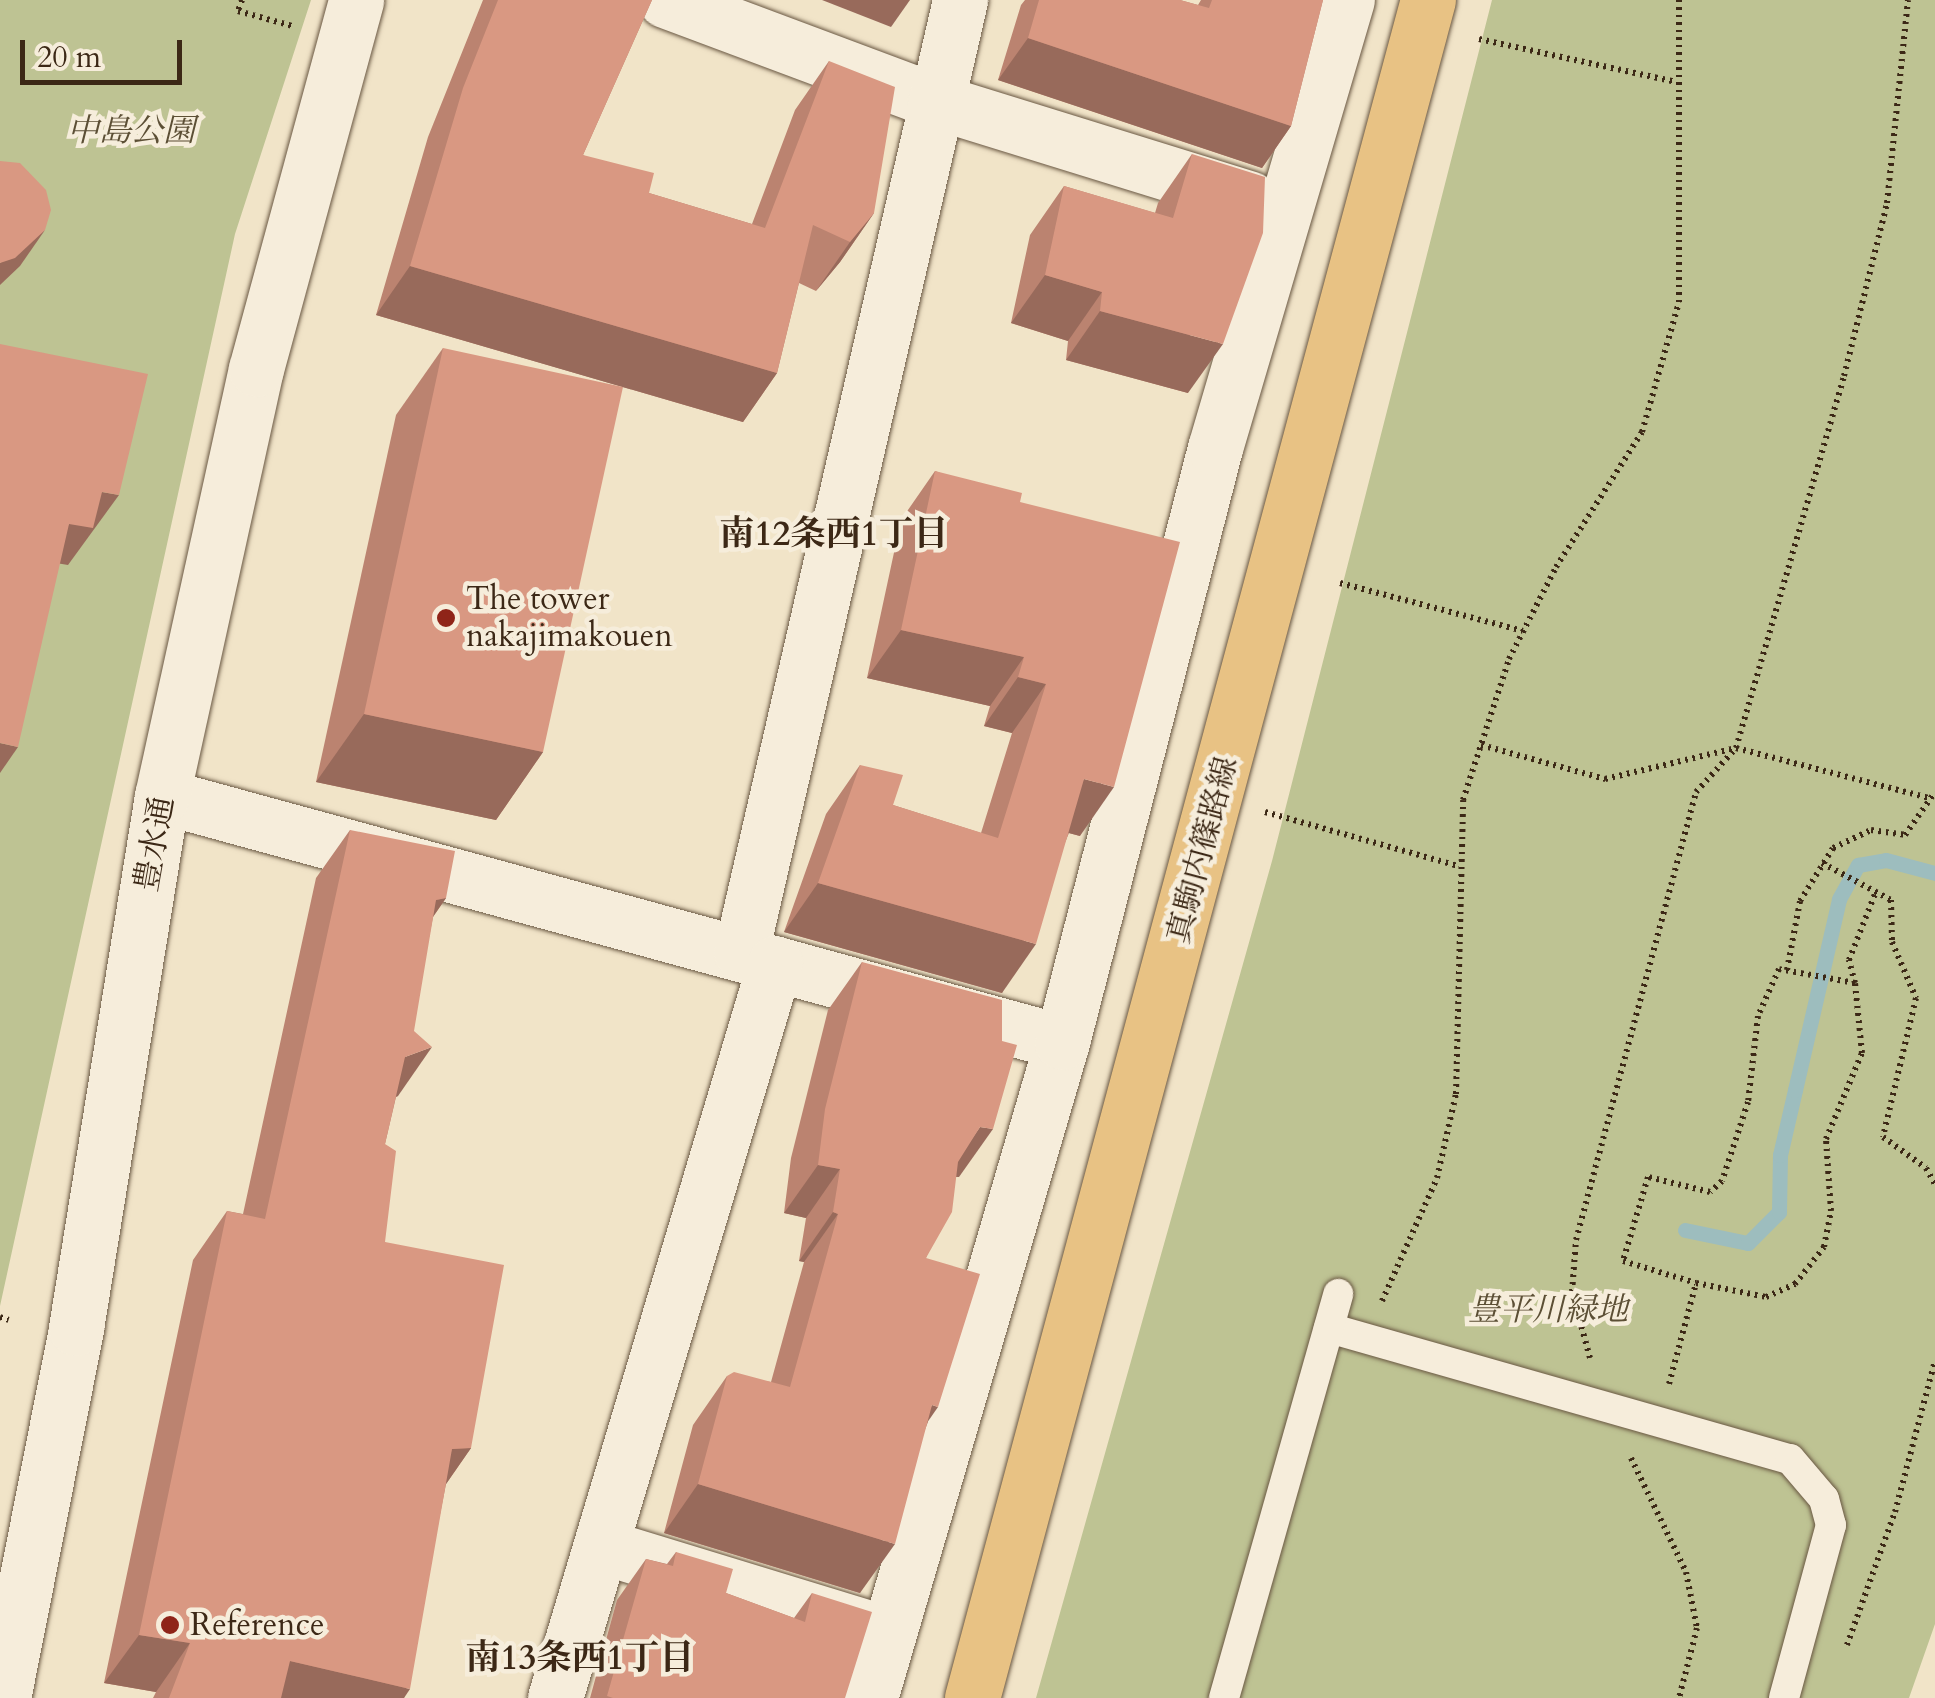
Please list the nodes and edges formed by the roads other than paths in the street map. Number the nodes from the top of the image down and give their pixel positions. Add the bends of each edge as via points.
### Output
1 (356, 0) edge
2 (665, 0) edge
3 (960, 0) edge
4 (1347, 0) edge
5 (1428, 0) edge
6 (935, 100) junction
7 (1290, 211) junction
8 (162, 796) junction
9 (758, 958) junction
10 (1062, 1042) junction
11 (1338, 1294) dead end
12 (1329, 1328) junction
13 (601, 1546) junction
14 (888, 1634) junction
15 (3, 1698) edge
16 (555, 1698) edge
17 (870, 1698) edge
18 (972, 1698) edge
19 (1224, 1698) edge
20 (1784, 1698) edge

1 - 8 street, 豊水通 via 256,368
2 - 6 street
3 - 6 street
4 - 7 street
5 - 18 main road, 真駒内篠路線
6 - 7 street
6 - 9 street
7 - 10 street via 1215,448
8 - 9 street
8 - 15 street, 豊水通 via 76,1328
9 - 10 street
9 - 13 street
10 - 14 street
11 - 12 lane
12 - 19 lane
12 - 20 lane via 1790,1459 1824,1499 1831,1525
13 - 14 street
13 - 16 street
14 - 17 street

